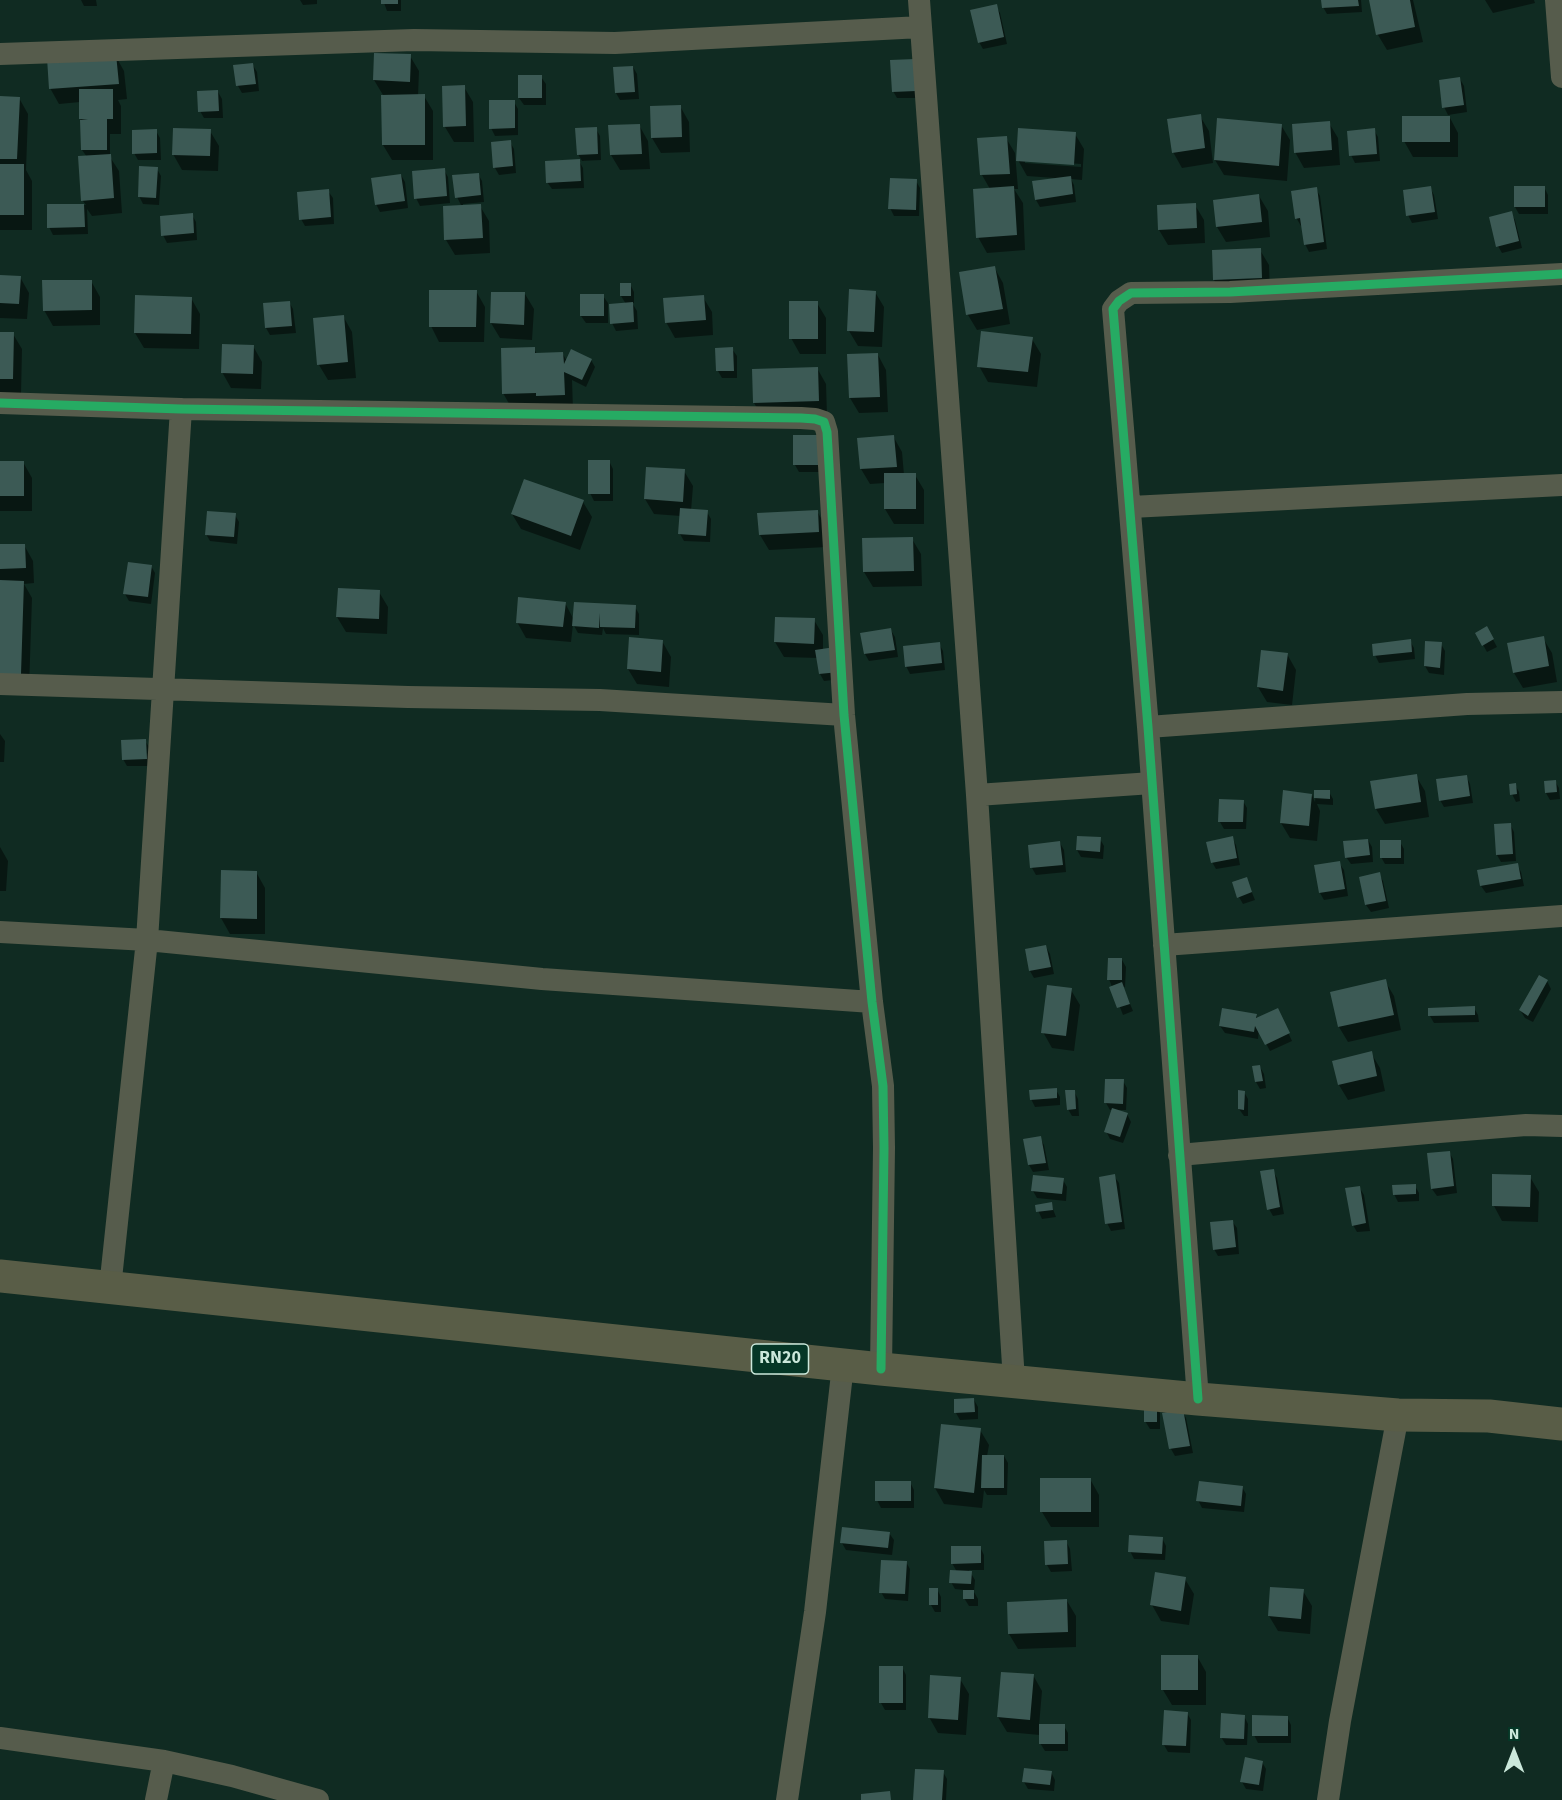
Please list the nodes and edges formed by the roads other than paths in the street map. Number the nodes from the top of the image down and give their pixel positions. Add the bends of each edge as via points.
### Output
1 (919, 0) edge
2 (1556, 0) edge
3 (921, 27) junction
4 (0, 54) edge
5 (1562, 77) edge
6 (1562, 274) edge
7 (0, 403) edge
8 (181, 410) junction
9 (1562, 485) edge
10 (1131, 507) junction
11 (0, 684) edge
12 (165, 690) junction
13 (1562, 702) edge
14 (844, 715) junction
15 (1148, 727) junction
16 (1152, 783) junction
17 (977, 795) junction
18 (1562, 916) edge
19 (0, 932) edge
20 (147, 940) junction
21 (1164, 945) junction
22 (872, 1002) junction
23 (1562, 1125) edge
24 (1179, 1155) junction
25 (0, 1276) edge
26 (110, 1288) junction
27 (843, 1365) junction
28 (881, 1369) junction
29 (1014, 1381) junction
30 (1198, 1399) junction
31 (1398, 1415) junction
32 (1562, 1424) edge
33 (0, 1738) edge
34 (164, 1761) junction
35 (156, 1800) edge
36 (318, 1800) edge
37 (787, 1800) edge
38 (1328, 1800) edge

1 - 3 street
2 - 5 street
3 - 4 street via 615,43 414,40
3 - 17 street
6 - 10 street via 1125,296 1113,309 1112,319
7 - 8 street
8 - 12 street
8 - 14 street via 821,420 827,432
9 - 10 street
10 - 15 street
11 - 12 street
12 - 14 street via 600,700
12 - 20 street
13 - 15 street via 1467,704
14 - 22 street
15 - 16 street
16 - 17 street
16 - 21 street
17 - 29 street
18 - 21 street
19 - 20 street
20 - 22 street via 542,979
20 - 26 street
21 - 24 street
22 - 28 street via 883,1086
23 - 24 street via 1472,1129
24 - 30 street
25 - 26 main road, RN20
26 - 27 main road, RN20
27 - 28 main road, RN20
27 - 37 street via 815,1612
28 - 29 main road, RN20
29 - 30 main road, RN20
30 - 31 main road, RN20
31 - 32 main road, RN20 via 1489,1416
31 - 38 street
33 - 34 street
34 - 35 street
34 - 36 street

